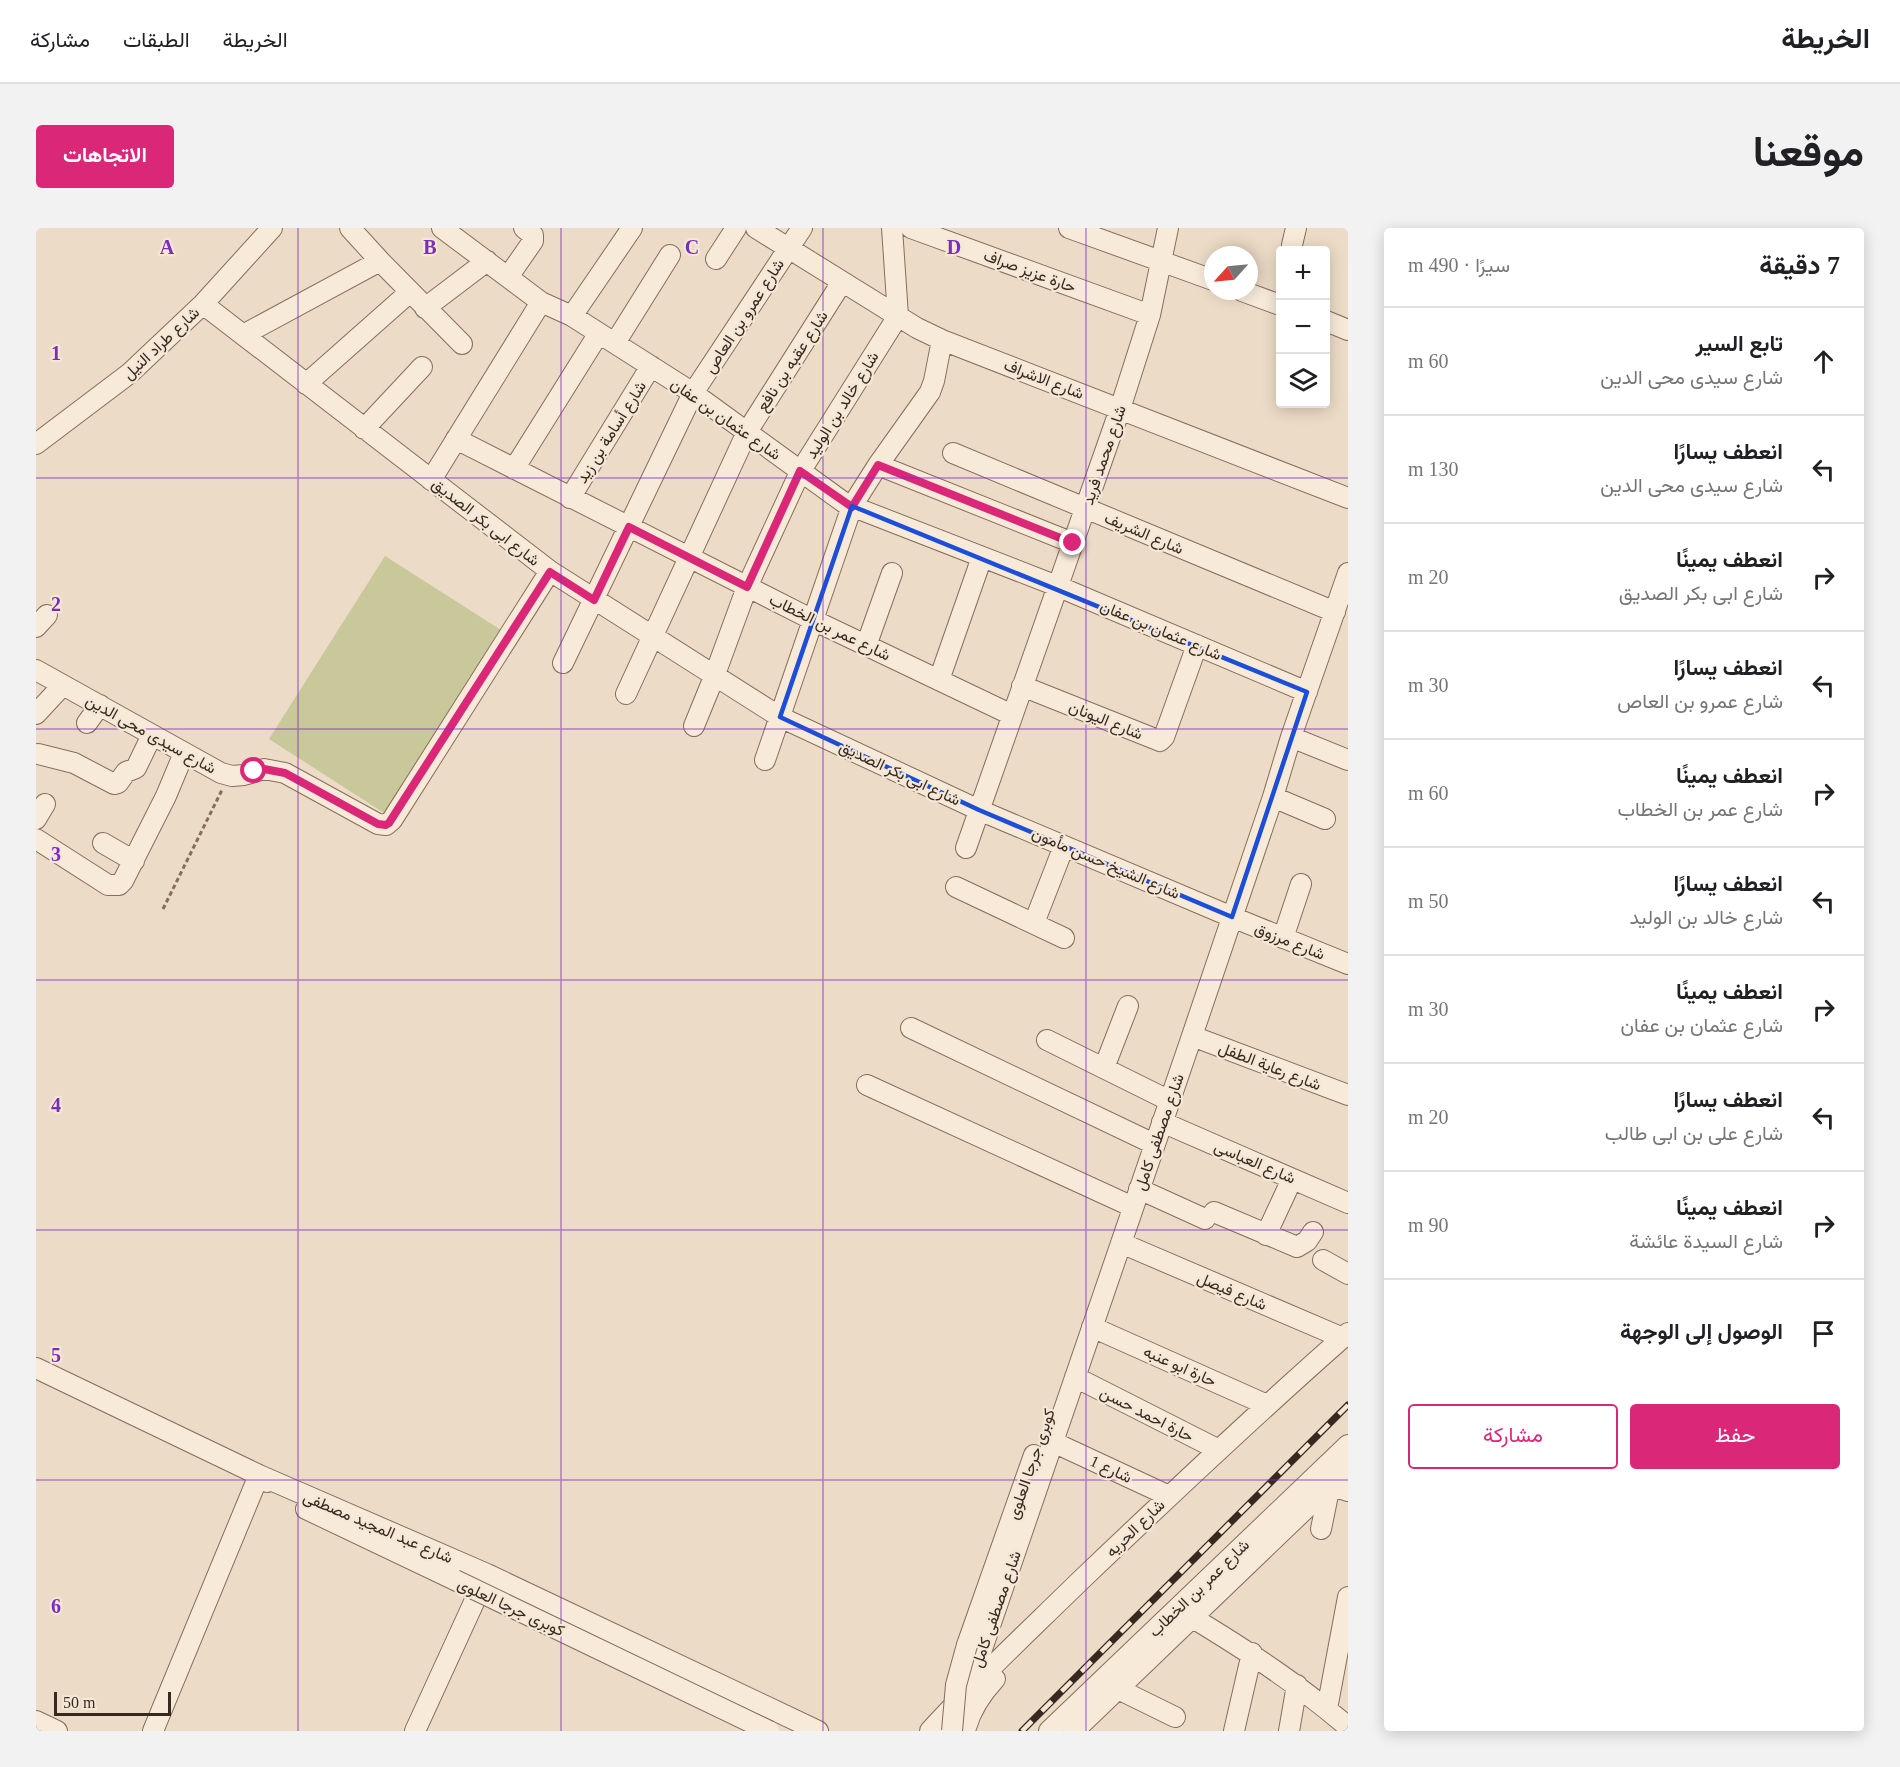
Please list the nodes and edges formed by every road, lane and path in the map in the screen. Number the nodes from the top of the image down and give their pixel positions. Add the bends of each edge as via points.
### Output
1 (272, 228) edge
2 (350, 228) edge
3 (442, 228) edge
4 (524, 228) edge
5 (632, 228) edge
6 (736, 228) edge
7 (756, 228) edge
8 (801, 228) edge
9 (892, 228) edge
10 (911, 228) edge
11 (1070, 228) edge
12 (1168, 228) edge
13 (788, 248) junction
14 (670, 255) dead end
15 (716, 260) dead end
16 (380, 261) junction
17 (487, 261) junction
18 (1162, 262) junction
19 (508, 277) junction
20 (1204, 277) edge
21 (842, 282) junction
22 (410, 292) junction
23 (1258, 297) edge
24 (541, 302) junction
25 (1276, 303) edge
26 (203, 304) junction
27 (425, 308) junction
28 (1150, 315) junction
29 (572, 316) junction
30 (898, 316) junction
31 (1330, 323) edge
32 (1348, 330) edge
33 (243, 335) junction
34 (607, 338) junction
35 (942, 340) junction
36 (462, 344) dead end
37 (651, 366) junction
38 (422, 367) dead end
39 (306, 384) junction
40 (693, 393) junction
41 (1120, 409) junction
42 (364, 429) junction
43 (747, 432) junction
44 (456, 439) junction
45 (36, 444) edge
46 (953, 453) dead end
47 (878, 465) junction
48 (514, 469) junction
49 (800, 471) junction
50 (431, 480) junction
51 (570, 498) junction
52 (1348, 498) edge
53 (852, 507) junction
54 (1085, 508) junction
55 (629, 527) junction
56 (1073, 543) junction
57 (688, 557) junction
58 (982, 557) junction
59 (550, 572) junction
60 (892, 573) dead end
61 (1057, 586) junction
62 (747, 587) junction
63 (1346, 587) edge
64 (594, 600) junction
65 (1335, 612) junction
66 (813, 620) junction
67 (651, 637) junction
68 (1197, 645) junction
69 (866, 646) junction
70 (563, 663) dead end
71 (36, 670) edge
72 (714, 677) junction
73 (939, 680) junction
74 (63, 685) junction
75 (1023, 686) junction
76 (1307, 692) junction
77 (626, 694) dead end
78 (100, 705) junction
79 (36, 714) edge
80 (1012, 715) junction
81 (780, 717) junction
82 (87, 723) dead end
83 (694, 726) dead end
84 (152, 735) junction
85 (1291, 737) junction
86 (184, 753) junction
87 (38, 754) dead end
88 (765, 760) dead end
89 (1348, 760) edge
90 (230, 775) junction
91 (1273, 797) junction
92 (979, 810) junction
93 (1325, 819) dead end
94 (36, 839) edge
95 (103, 843) dead end
96 (1064, 846) junction
97 (966, 848) dead end
98 (134, 861) junction
99 (1301, 884) dead end
100 (956, 887) dead end
101 (163, 909) dead end
102 (1232, 917) junction
103 (1034, 923) junction
104 (1064, 938) dead end
105 (1283, 938) junction
106 (1347, 960) edge
107 (1128, 1006) dead end
108 (911, 1028) dead end
109 (1192, 1036) junction
110 (1047, 1040) dead end
111 (1104, 1068) junction
112 (867, 1085) dead end
113 (1348, 1095) edge
114 (1170, 1101) junction
115 (1162, 1122) junction
116 (1154, 1144) junction
117 (1292, 1179) junction
118 (1136, 1198) junction
119 (1348, 1203) edge
120 (1313, 1232) dead end
121 (1266, 1235) junction
122 (1120, 1244) junction
123 (1323, 1260) dead end
124 (1348, 1274) edge
125 (1092, 1327) junction
126 (1346, 1338) edge
127 (36, 1368) edge
128 (1075, 1377) junction
129 (1267, 1405) junction
130 (1053, 1442) junction
131 (1348, 1445) edge
132 (1219, 1450) junction
133 (1348, 1468) edge
134 (259, 1475) junction
135 (1339, 1488) edge
136 (1169, 1496) junction
137 (1321, 1529) dead end
138 (487, 1574) junction
139 (1348, 1598) edge
140 (1193, 1618) junction
141 (1252, 1653) junction
142 (1297, 1685) junction
143 (968, 1689) junction
144 (1118, 1689) junction
145 (1327, 1708) junction
146 (1175, 1717) dead end
147 (36, 1722) edge
148 (1348, 1727) edge
149 (57, 1731) edge
150 (153, 1731) edge
151 (415, 1731) edge
152 (769, 1731) edge
153 (818, 1731) edge
154 (930, 1731) edge
155 (952, 1731) edge
156 (965, 1731) edge
157 (1049, 1731) edge
158 (1074, 1731) edge
159 (1234, 1731) edge
160 (1288, 1731) edge

1 - 26 street, شارع طراد النيل
2 - 16 street
3 - 17 street, شارع عثمان بن عفان
4 - 19 street via 533,235 533,241
5 - 29 street
6 - 15 street
7 - 13 street, شارع الاشراف
8 - 13 street, شارع عمرو بن العاص
9 - 30 street
10 - 28 street, حارة عزيز صراف
11 - 18 street
12 - 18 street, شارع محمد فريد
13 - 21 street, شارع الاشراف
13 - 40 street, شارع عمرو بن العاص
14 - 34 street
16 - 22 street
16 - 33 street
17 - 19 street, شارع عثمان بن عفان
17 - 27 street
18 - 20 street
18 - 28 street, شارع محمد فريد
19 - 24 street, شارع عثمان بن عفان
21 - 30 street, شارع الاشراف
21 - 43 street, شارع عقبه بن نافع
22 - 27 street
22 - 39 street
23 - 25 street
24 - 29 street, شارع عثمان بن عفان
24 - 44 street
26 - 33 street, شارع ابى بكر الصديق
26 - 45 street, شارع طراد النيل via 130,373
27 - 36 street
28 - 41 street, شارع محمد فريد
29 - 34 street, شارع عثمان بن عفان
30 - 35 street, شارع الاشراف
30 - 49 street, شارع خالد بن الوليد
31 - 32 street
33 - 39 street, شارع ابى بكر الصديق
34 - 37 street, شارع عثمان بن عفان
34 - 48 street
35 - 41 street, شارع الاشراف
35 - 47 street via 930,392
37 - 40 street, شارع عثمان بن عفان
37 - 51 street, شارع أسامة بن زيد
38 - 42 street
39 - 42 street, شارع ابى بكر الصديق
40 - 43 street, شارع عثمان بن عفان
40 - 55 street, شارع عمرو بن العاص
41 - 52 street, شارع الاشراف
41 - 54 street, شارع محمد فريد
42 - 50 street, شارع ابى بكر الصديق
43 - 49 street, شارع عثمان بن عفان
43 - 57 street, شارع عقبه بن نافع
44 - 48 street, شارع عمر بن الخطاب
44 - 50 street
46 - 54 street, شارع الشريف
47 - 53 street
47 - 56 street
48 - 51 street, شارع عمر بن الخطاب
49 - 53 street, شارع عثمان بن عفان
49 - 62 street, شارع خالد بن الوليد
50 - 59 street, شارع ابى بكر الصديق
51 - 55 street, شارع عمر بن الخطاب
53 - 58 street, شارع عثمان بن عفان
53 - 66 street
54 - 56 street, شارع محمد فريد
54 - 65 street, شارع الشريف
55 - 57 street, شارع عمر بن الخطاب
55 - 64 street, شارع عمرو بن العاص
56 - 61 street, شارع محمد فريد
57 - 62 street, شارع عمر بن الخطاب
57 - 67 street, شارع عقبه بن نافع
58 - 61 street, شارع عثمان بن عفان
58 - 73 street
59 - 64 street, شارع ابى بكر الصديق
59 - 90 street, شارع سيدى محى الدين via 386,825 285,773 264,769
60 - 69 street
61 - 68 street, شارع عثمان بن عفان
61 - 75 street, شارع محمد فريد
62 - 66 street, شارع عمر بن الخطاب
62 - 72 street, شارع خالد بن الوليد
63 - 65 street, شارع مصطفى كامل
64 - 67 street, شارع ابى بكر الصديق
64 - 70 street, شارع عمرو بن العاص
65 - 76 street, شارع مصطفى كامل
66 - 69 street, شارع عمر بن الخطاب
66 - 81 street
67 - 72 street, شارع ابى بكر الصديق
67 - 77 street, شارع عقبه بن نافع
68 - 75 street, شارع اليونان via 1160,741
68 - 76 street, شارع عثمان بن عفان
69 - 73 street, شارع عمر بن الخطاب
71 - 74 street, شارع سيدى محى الدين
72 - 81 street, شارع ابى بكر الصديق
72 - 83 street, شارع خالد بن الوليد
73 - 80 street, شارع عمر بن الخطاب
74 - 78 street, شارع سيدى محى الدين
74 - 79 street
75 - 80 street, شارع محمد فريد
76 - 85 street, شارع مصطفى كامل
78 - 82 street
78 - 84 street, شارع سيدى محى الدين
80 - 92 street, شارع محمد فريد
81 - 88 street
81 - 92 street, شارع ابى بكر الصديق
84 - 86 street, شارع سيدى محى الدين
84 - 87 street via 136,768 114,784 80,766
85 - 89 street
85 - 91 street, شارع مصطفى كامل
86 - 90 street, شارع سيدى محى الدين
86 - 98 street
90 - 101 path
91 - 93 street
91 - 102 street, شارع مصطفى كامل
92 - 96 street, شارع الشيخ حسن مأمون
92 - 97 street, شارع محمد فريد
94 - 98 street via 108,885 119,885
95 - 98 street
96 - 102 street, شارع الشيخ حسن مأمون
96 - 103 street
99 - 105 street
100 - 103 street
102 - 105 street, شارع مرزوق
102 - 109 street, شارع مصطفى كامل
103 - 104 street
105 - 106 street, شارع مرزوق
107 - 111 street
108 - 116 street
109 - 113 street, شارع رعاية الطفل
109 - 114 street, شارع مصطفى كامل
110 - 111 street
111 - 114 street
112 - 118 street
114 - 115 street, شارع مصطفى كامل
115 - 116 street, شارع مصطفى كامل
115 - 117 street, شارع العباسى via 1202,1149
116 - 118 street, شارع مصطفى كامل
117 - 119 street, شارع العباسى
117 - 121 street
118 - 121 street via 1210,1215
118 - 122 street, شارع مصطفى كامل
118 - 155 street, كوبرى جرجا العلوى, bridge via 1115,1225 967,1645 956,1685
120 - 121 street via 1297,1247
122 - 125 street, شارع مصطفى كامل
122 - 126 street, شارع فيصل
123 - 124 street
125 - 128 street, شارع مصطفى كامل
125 - 129 street, حارة ابو عنبه
126 - 129 street, شارع الحريه
126 - 156 street via 997,1677 979,1699
127 - 134 street, شارع عبد المجيد مصطفى
128 - 130 street, شارع مصطفى كامل
128 - 132 street, حارة احمد حسن
129 - 132 street, شارع الحريه
130 - 136 street, شارع 1
130 - 143 street, شارع مصطفى كامل
131 - 157 street, شارع عمر بن الخطاب
132 - 136 street, شارع الحريه
133 - 135 street, شارع عمر بن الخطاب
134 - 138 street, شارع عبد المجيد مصطفى
134 - 150 street
134 - 152 street, كوبرى جرجا العلوى, bridge via 295,1504
135 - 137 street
135 - 140 street, شارع عمر بن الخطاب
136 - 143 street, شارع الحريه
138 - 151 street
138 - 153 street, شارع عبد المجيد مصطفى
139 - 145 street
140 - 141 street
140 - 144 street, شارع عمر بن الخطاب
141 - 142 street
141 - 159 street
142 - 145 street
142 - 160 street
143 - 154 street, شارع الحريه
144 - 146 street
144 - 158 street, شارع عمر بن الخطاب
145 - 148 street
147 - 149 street

